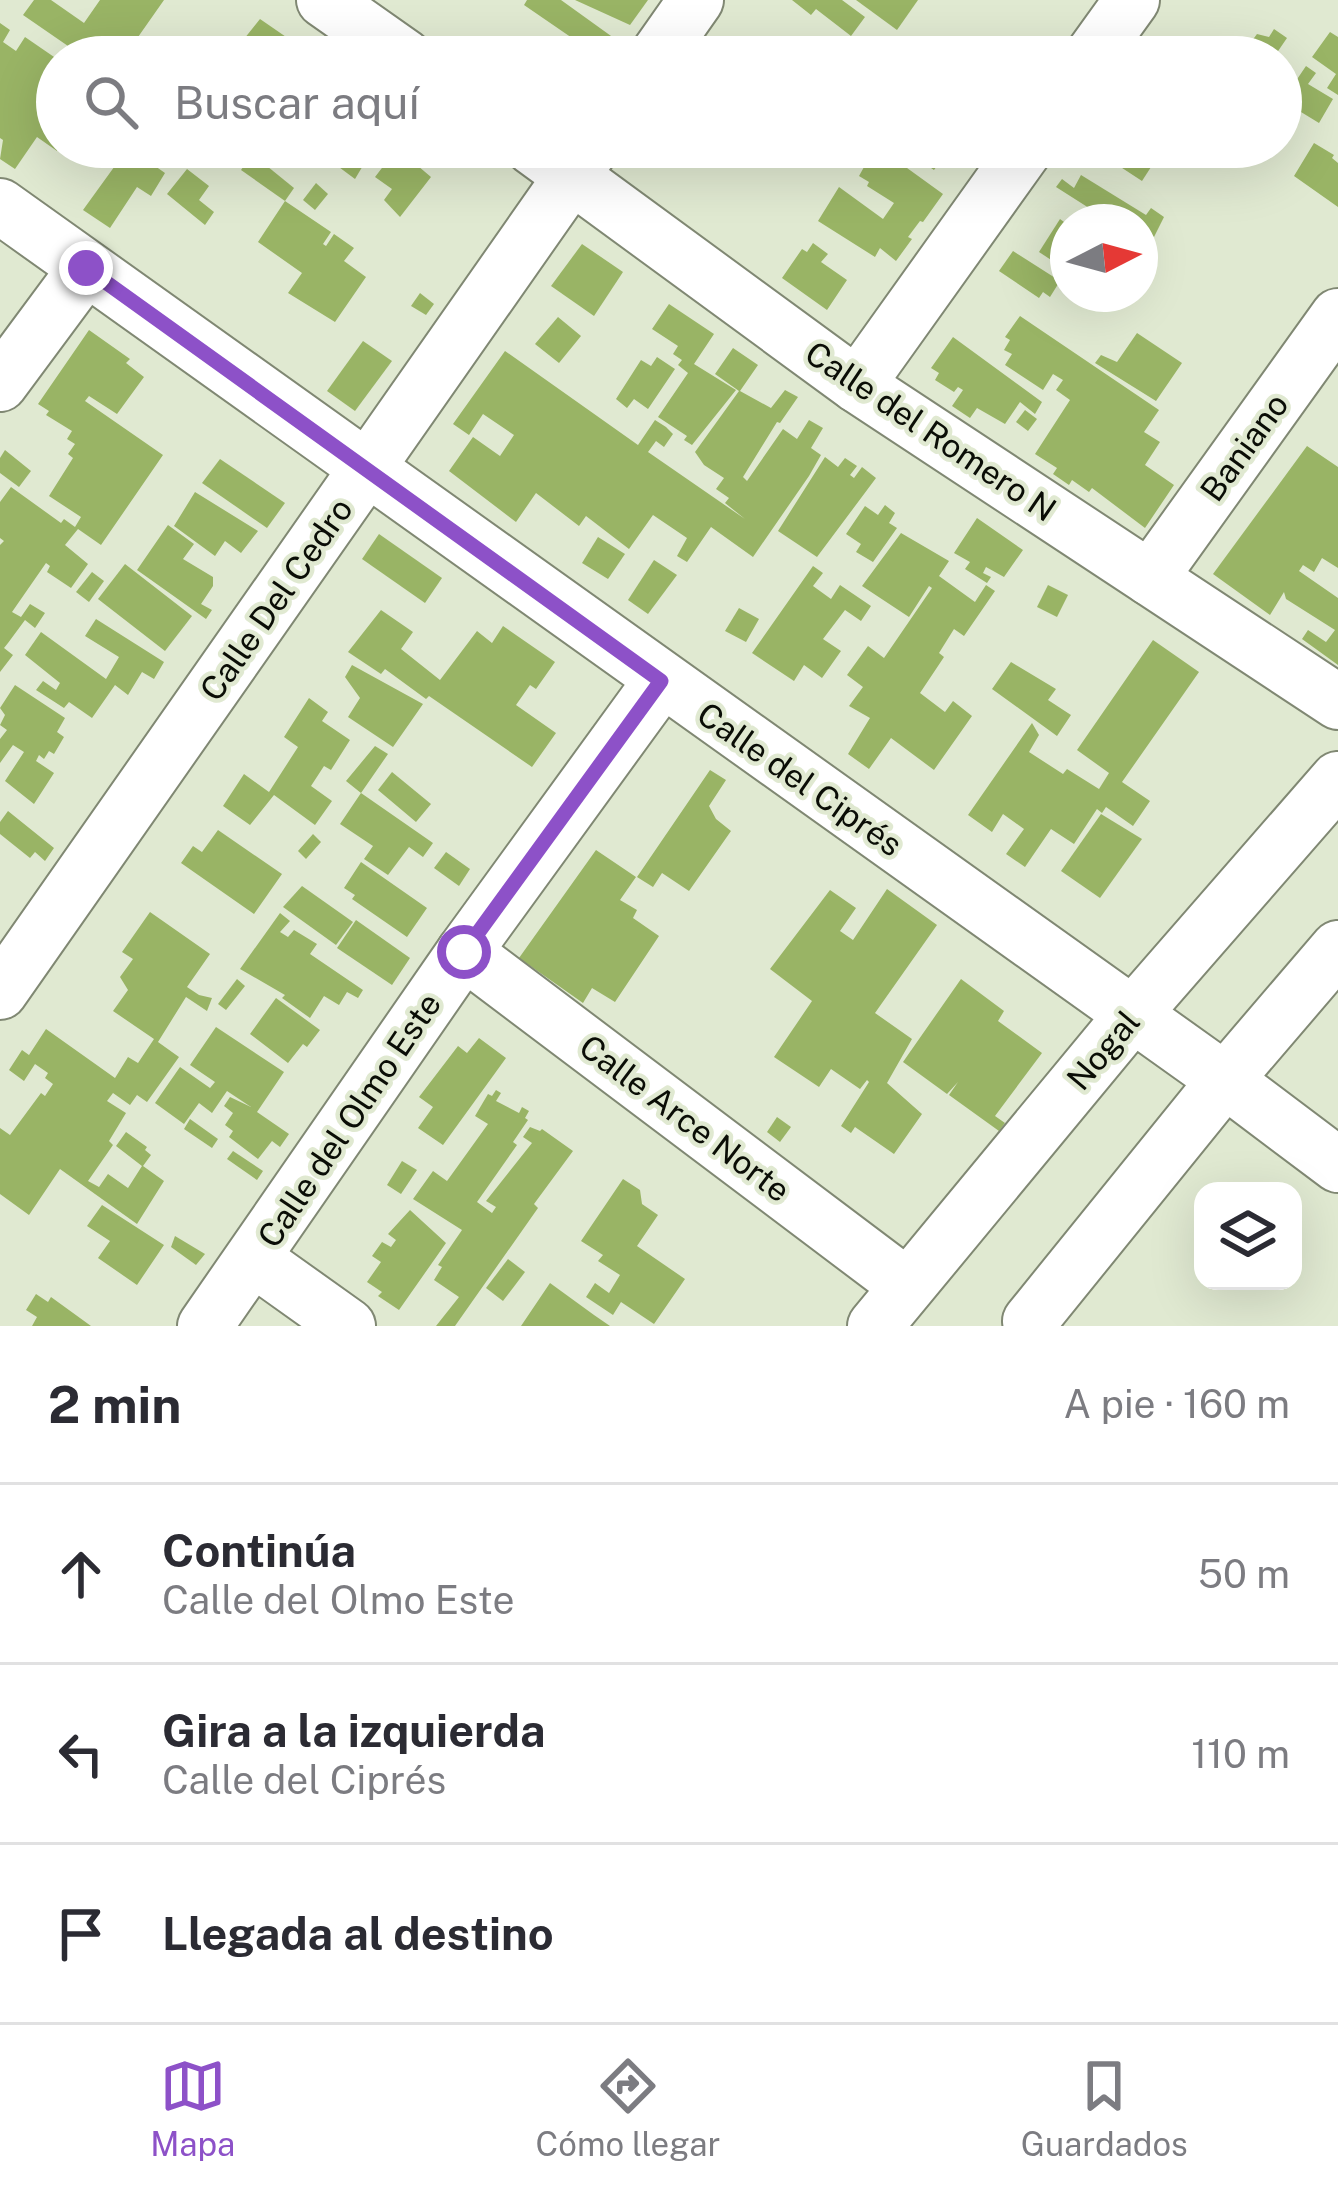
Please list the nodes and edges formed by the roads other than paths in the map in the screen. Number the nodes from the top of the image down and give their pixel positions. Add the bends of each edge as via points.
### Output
1 (324, 0) edge
2 (696, 0) edge
3 (1132, 0) edge
4 (375, 36) edge
5 (671, 36) edge
6 (1106, 36) edge
7 (557, 168) edge
8 (580, 168) edge
9 (1012, 168) edge
10 (0, 206) edge
11 (86, 268) junction
12 (1338, 316) edge
13 (0, 384) edge
14 (856, 385) junction
15 (368, 468) junction
16 (1150, 578) junction
17 (661, 681) junction
18 (1338, 702) edge
19 (1338, 779) edge
20 (1338, 948) edge
21 (464, 952) junction
22 (0, 992) edge
23 (1133, 1014) junction
24 (1225, 1080) junction
25 (1338, 1166) edge
26 (254, 1259) junction
27 (891, 1306) edge
28 (1030, 1321) dead end
29 (205, 1326) edge
30 (348, 1326) edge

1 - 4 street
2 - 5 street
3 - 6 street
7 - 15 street, Calle Del Cedro
8 - 14 street, Calle del Romero N
9 - 14 street
10 - 11 street, Calle del Ciprés
11 - 13 street
11 - 15 street, Calle del Ciprés
12 - 16 street, Baniano
14 - 16 street, Calle del Romero N
15 - 17 street, Calle del Ciprés
15 - 22 street, Calle Del Cedro
16 - 18 street, Calle del Romero N
17 - 21 street, Calle del Olmo Este
17 - 23 street, Calle del Ciprés
19 - 23 street, Nogal
20 - 24 street
21 - 26 street, Calle del Olmo Este
21 - 27 street, Calle Arce Norte
23 - 24 street, Calle del Ciprés
23 - 27 street, Nogal
24 - 25 street, Calle del Ciprés
24 - 28 street
26 - 29 street, Calle del Olmo Este
26 - 30 street

